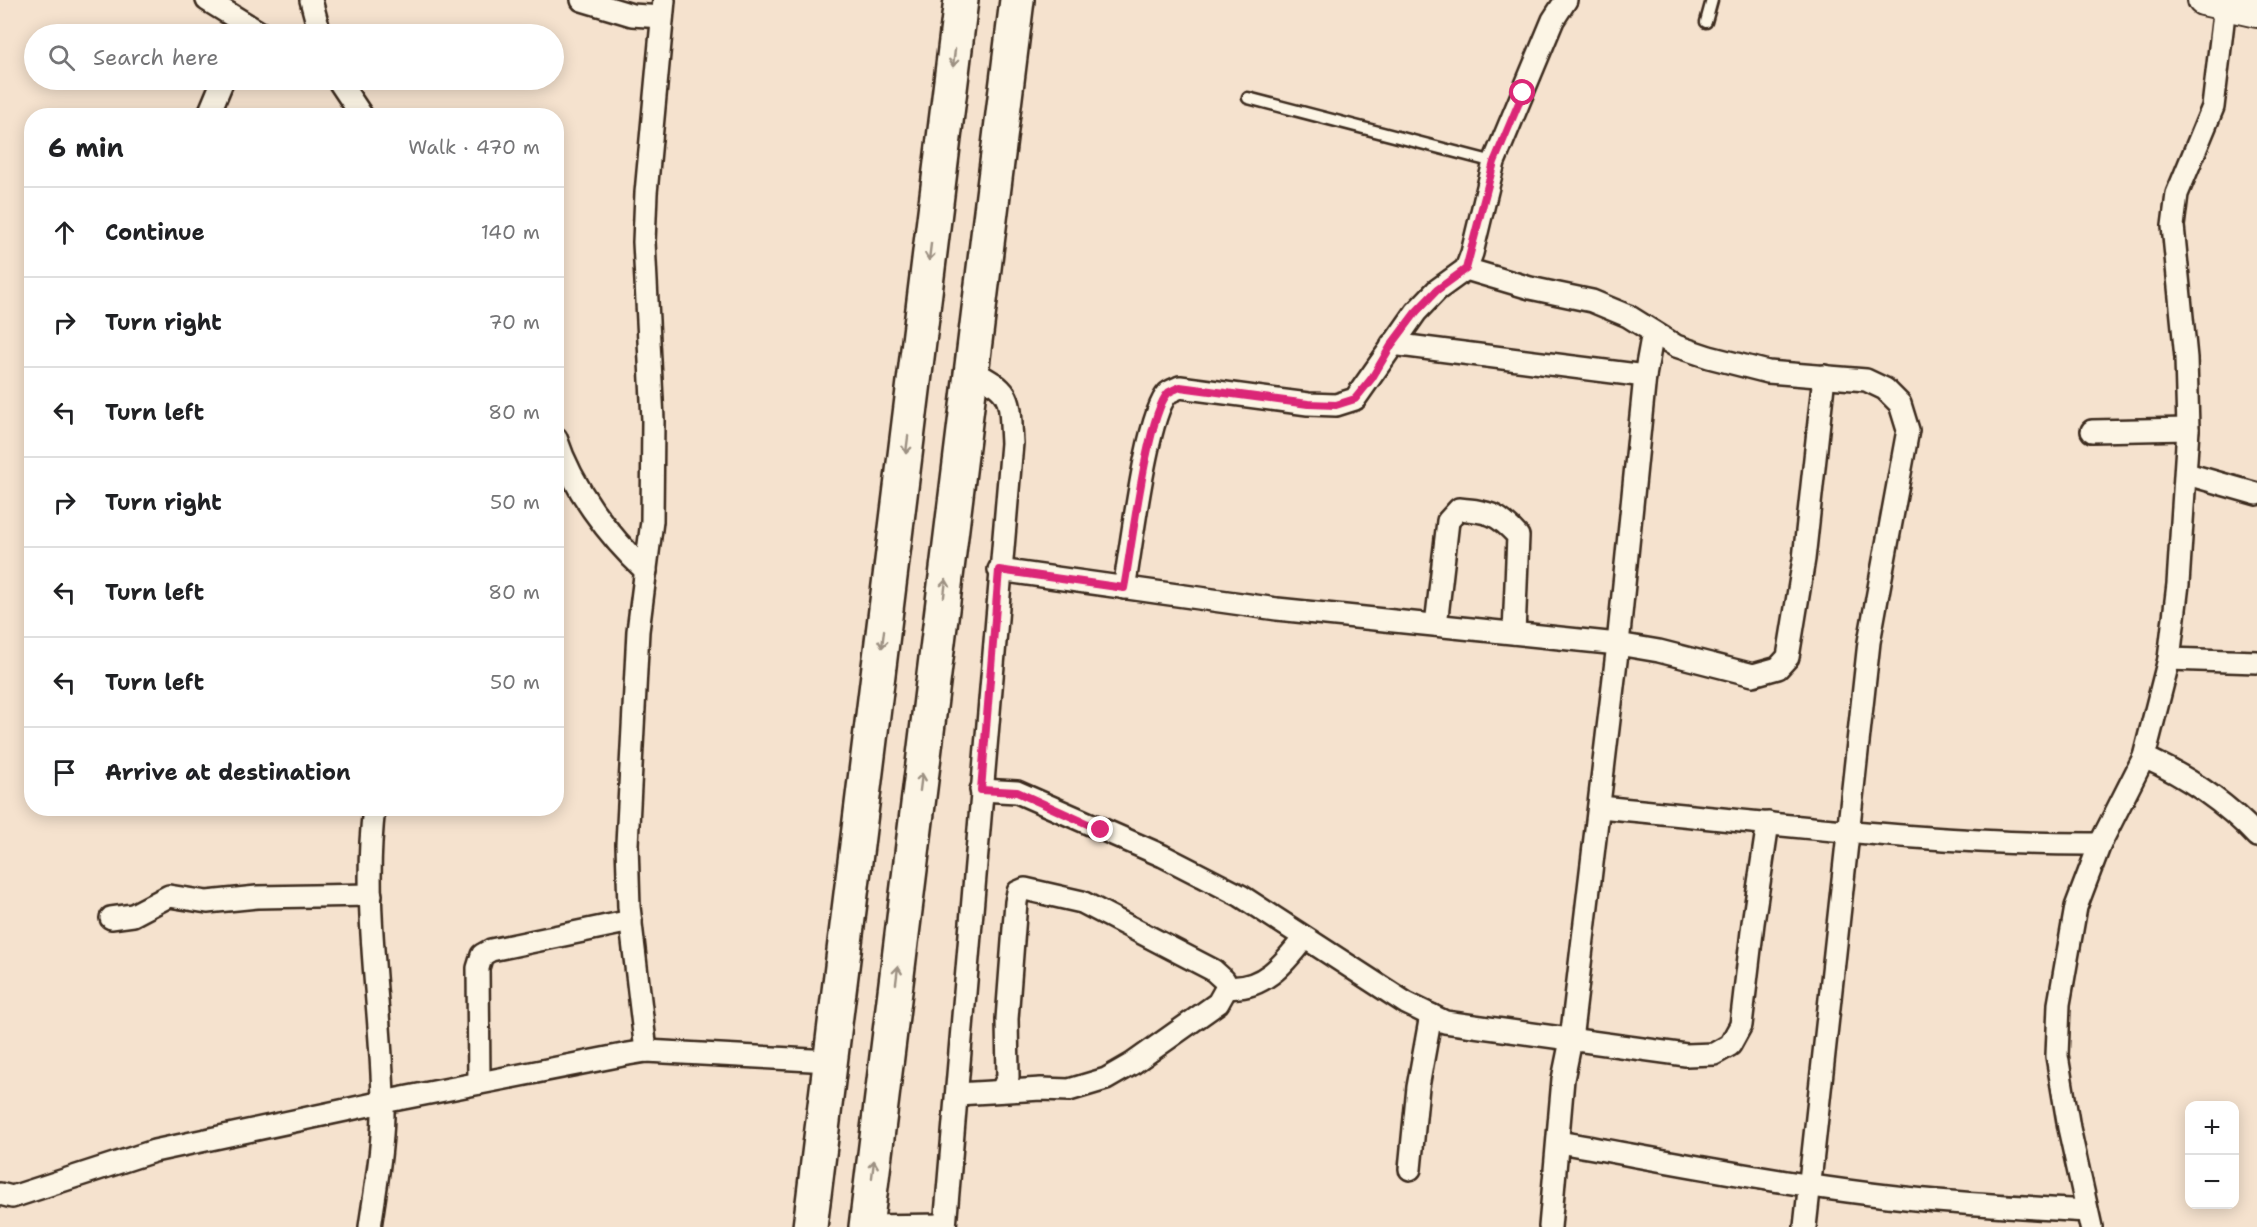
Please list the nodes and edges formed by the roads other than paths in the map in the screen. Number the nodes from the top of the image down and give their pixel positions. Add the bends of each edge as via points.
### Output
1 (207, 0) edge
2 (311, 0) edge
3 (582, 0) edge
4 (961, 0) edge
5 (1017, 0) edge
6 (1566, 0) edge
7 (1712, 0) edge
8 (2214, 2) edge
9 (663, 9) edge
10 (2257, 12) edge
11 (1706, 22) dead end
12 (239, 24) edge
13 (317, 24) edge
14 (219, 90) edge
15 (345, 90) edge
16 (1248, 98) dead end
17 (211, 108) edge
18 (357, 108) edge
19 (1494, 162) junction
20 (1466, 269) junction
21 (1653, 332) junction
22 (1392, 344) junction
23 (972, 371) junction
24 (1645, 376) junction
25 (1824, 376) junction
26 (2188, 429) junction
27 (2092, 431) dead end
28 (564, 473) edge
29 (2187, 474) junction
30 (2257, 494) edge
31 (999, 570) junction
32 (646, 571) junction
33 (1124, 588) junction
34 (1436, 626) junction
35 (1514, 633) junction
36 (1618, 644) junction
37 (2169, 659) junction
38 (2257, 662) edge
39 (2144, 756) junction
40 (981, 790) junction
41 (1599, 807) junction
42 (374, 816) edge
43 (1768, 823) junction
44 (1850, 830) junction
45 (2257, 836) edge
46 (2100, 844) junction
47 (371, 895) junction
48 (111, 918) dead end
49 (631, 921) junction
50 (1304, 938) junction
51 (1227, 987) junction
52 (1431, 1015) junction
53 (1571, 1040) junction
54 (646, 1052) junction
55 (830, 1061) junction
56 (479, 1083) junction
57 (1002, 1090) junction
58 (957, 1094) junction
59 (383, 1102) junction
60 (1558, 1142) junction
61 (1410, 1169) dead end
62 (1809, 1185) junction
63 (0, 1194) edge
64 (2089, 1219) edge
65 (866, 1226) edge
66 (945, 1226) edge
67 (370, 1227) edge
68 (810, 1227) edge
69 (1550, 1227) edge
70 (1804, 1227) edge

1 - 12 street
2 - 13 street
3 - 9 street via 632,15
4 -> 55 highway
5 - 23 highway
6 - 19 street via 1553,20
7 - 11 lane
8 - 10 street
8 - 26 street via 2213,107 2177,194 2173,226 2186,358
9 - 32 street via 644,242 653,440 652,522
14 - 17 street
15 - 18 street
16 - 19 lane
19 - 20 street
20 - 21 street via 1592,301
20 - 22 street via 1437,290
21 - 24 street
21 - 25 street via 1676,346 1709,357 1768,372
22 - 24 street
22 - 33 street via 1355,399 1336,405 1180,387 1167,394 1153,432
23 - 31 street via 998,384 1009,401 1012,444
65 -> 23 highway
24 - 36 street
25 - 36 street via 1804,559 1788,657 1778,668 1753,675 1676,654
25 - 44 street via 1866,380 1885,389 1900,404 1908,430 1869,642
26 - 27 street
26 - 29 street
28 - 32 street via 629,556
29 - 30 street
29 - 37 street
31 - 33 street
31 - 40 street
32 - 49 street via 638,631 627,844
33 - 34 street
34 - 35 street
34 - 35 street via 1448,521 1459,509 1502,518 1518,536
35 - 36 street
36 - 41 street
37 - 38 street
37 - 39 street
39 - 45 street via 2179,773 2237,815
39 - 46 street
40 - 50 street via 1017,792 1163,856 1241,896
40 - 58 street
41 - 43 street
41 - 53 street
42 - 47 street
43 - 44 street
43 - 53 street via 1741,1025 1730,1045 1714,1054 1686,1055
44 - 46 street via 2000,844
44 - 62 street
46 - 64 street via 2074,918 2059,1004 2057,1056
47 - 48 street via 207,902 170,896 133,915
47 - 59 street
49 - 54 street
49 - 56 street via 482,955 478,968
50 - 51 street via 1287,959 1253,986
50 - 52 street
51 - 57 street via 1218,1003 1106,1079 1069,1090
51 - 57 street via 1213,970 1082,902 1025,889 1018,892 1007,1019 1008,1077
52 - 53 street via 1445,1022
52 - 61 street via 1418,1087
53 - 60 street via 1563,1079
54 - 55 street
54 - 56 street
55 - 68 highway
56 - 59 street
57 - 58 street
58 - 66 street
59 - 63 street via 154,1151 12,1197
59 - 67 street via 381,1151
60 - 62 street
60 - 69 street
62 - 64 street
62 - 70 street
65 - 66 street

